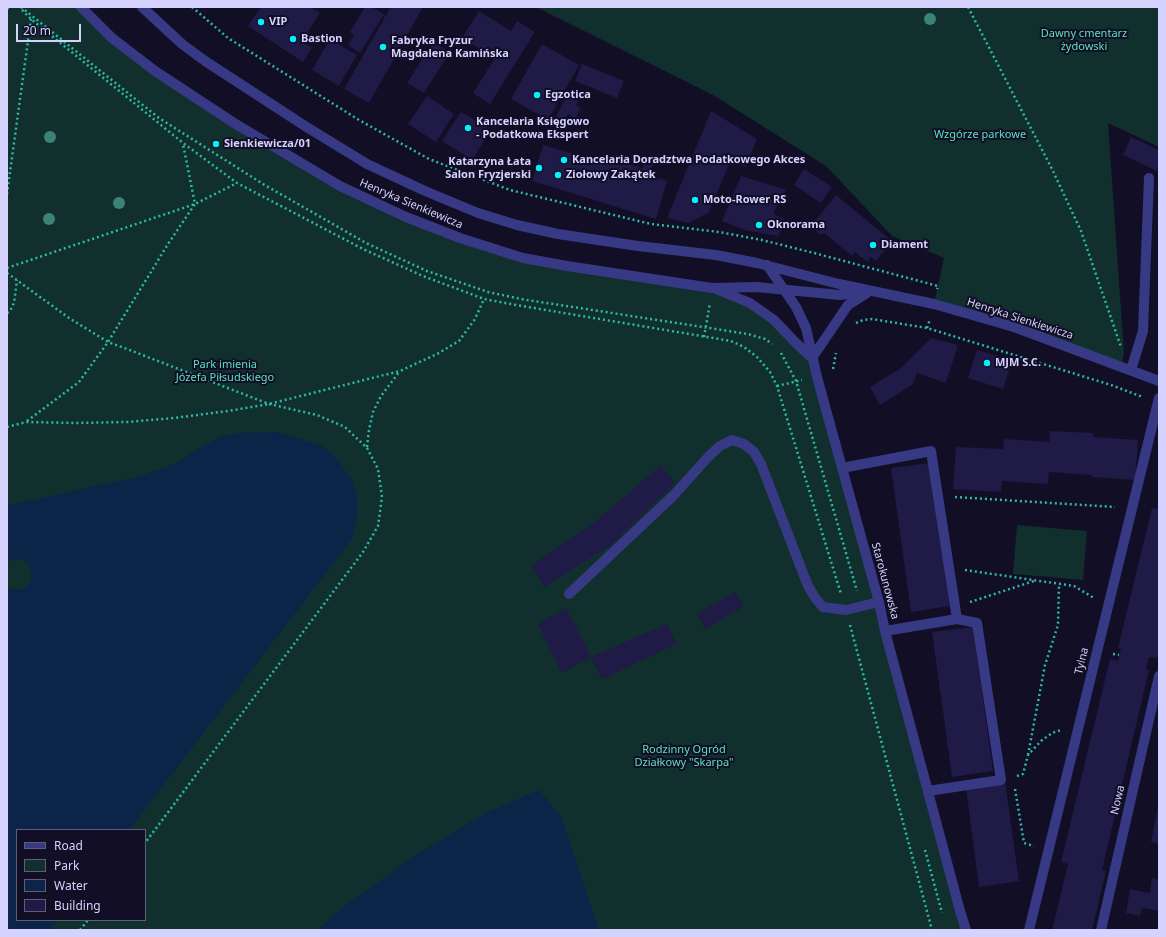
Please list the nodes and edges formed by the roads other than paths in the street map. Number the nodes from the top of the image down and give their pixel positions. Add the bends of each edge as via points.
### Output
1 (81, 7) edge
2 (142, 7) edge
3 (1149, 178) dead end
4 (767, 265) junction
5 (712, 288) junction
6 (784, 290) junction
7 (871, 291) junction
8 (812, 358) junction
9 (1126, 369) junction
10 (1159, 381) edge
11 (1159, 398) edge
12 (842, 468) junction
13 (569, 594) dead end
14 (879, 602) junction
15 (957, 619) junction
16 (885, 631) junction
17 (1159, 676) edge
18 (928, 791) junction
19 (966, 930) edge
20 (1029, 930) edge
21 (1101, 930) edge

1 - 5 street, Henryka Sienkiewicza via 112,38 155,71 234,123 340,186 406,217 523,258
2 - 4 street, Henryka Sienkiewicza via 182,44 205,61 305,126 367,164 478,213 558,234 716,255
3 - 9 street via 1143,331
4 - 6 street
4 - 7 street, Henryka Sienkiewicza
5 - 6 street, Henryka Sienkiewicza via 756,287
5 - 8 street via 750,303 774,320
6 - 7 street, Henryka Sienkiewicza via 840,295
6 - 8 street via 806,328
7 - 8 street via 848,305
7 - 9 street, Henryka Sienkiewicza via 934,304 1014,327
8 - 12 street, Starokunowska
9 - 10 street, Henryka Sienkiewicza
11 - 20 street, Tylna
12 - 14 street, Starokunowska
12 - 15 street via 931,451
13 - 14 street via 673,496 709,456 732,440 744,444 754,452 761,464 808,586 823,607 846,610
14 - 16 street, Starokunowska
15 - 16 street
15 - 18 street via 978,623 1000,780
16 - 18 street, Starokunowska
17 - 21 street, Nowa
18 - 19 street, Starokunowska

